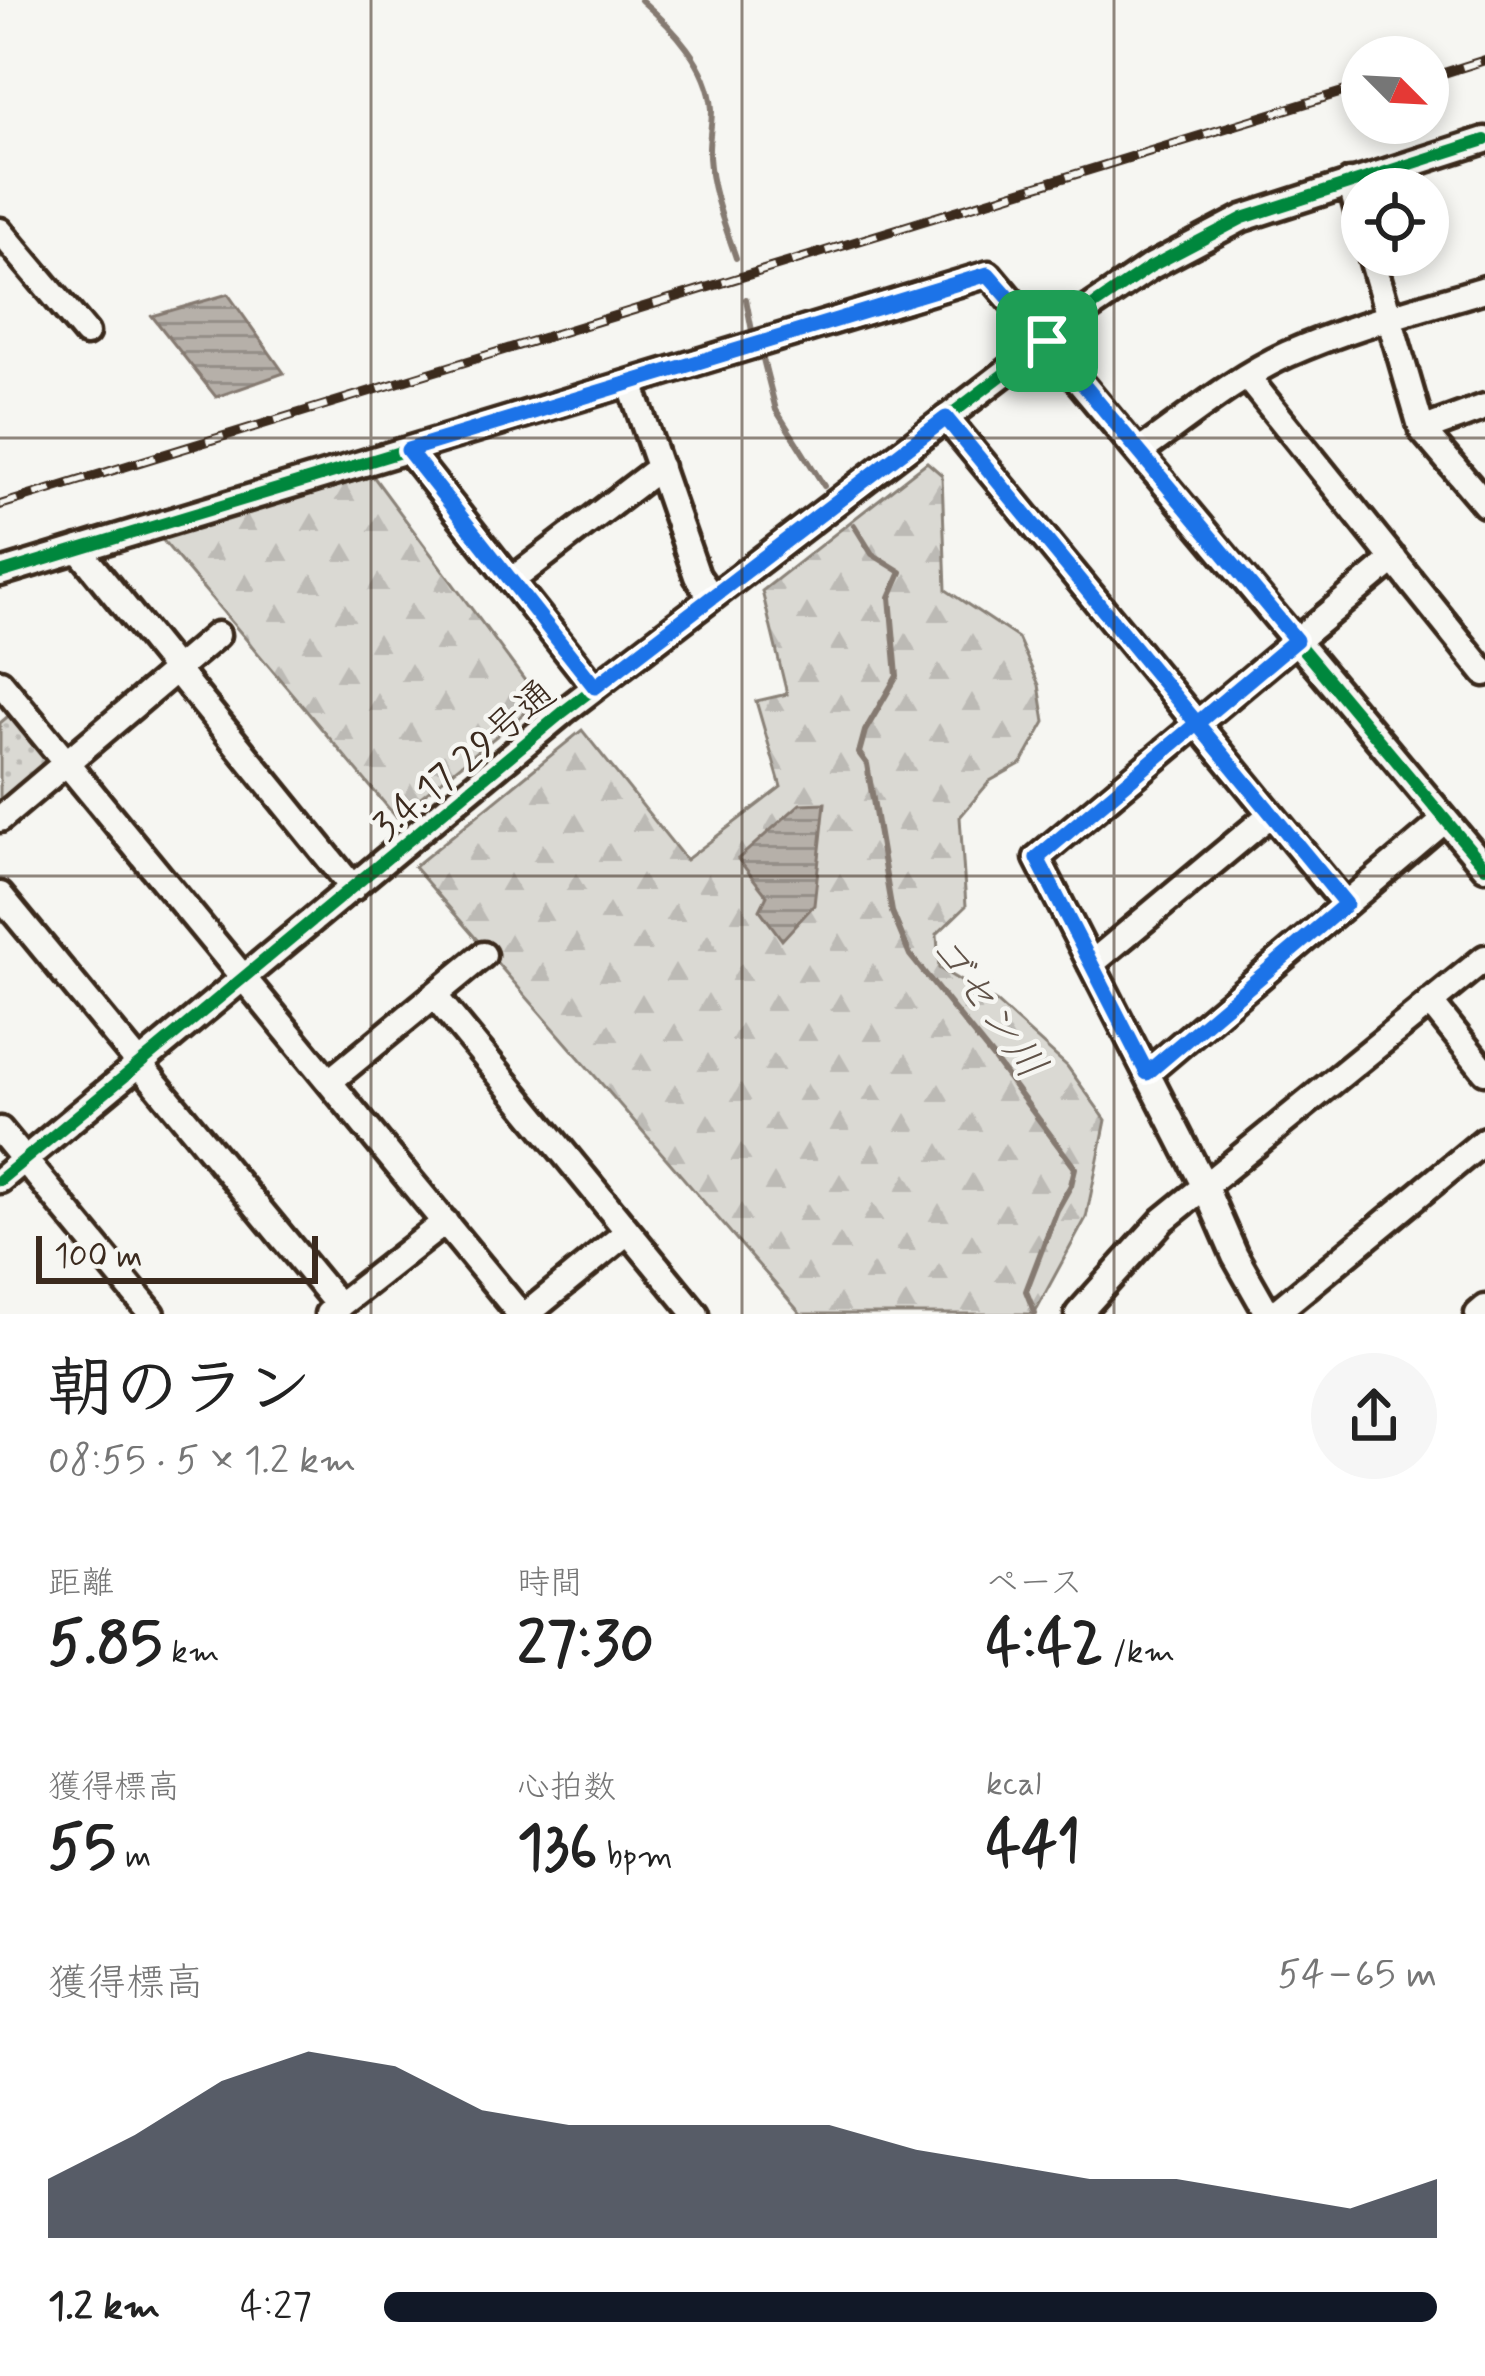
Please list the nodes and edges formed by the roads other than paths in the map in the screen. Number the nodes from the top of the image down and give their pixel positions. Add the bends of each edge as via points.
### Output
1 (1485, 140) edge
2 (1395, 168) edge
3 (1341, 185) edge
4 (0, 232) edge
5 (1377, 276) edge
6 (1485, 289) edge
7 (1389, 318) junction
8 (86, 333) dead end
9 (1047, 341) junction
10 (1247, 377) junction
11 (630, 383) junction
12 (1485, 407) edge
13 (946, 418) junction
14 (1422, 430) junction
15 (408, 450) junction
16 (1139, 452) junction
17 (660, 467) junction
18 (1485, 504) edge
19 (78, 549) junction
20 (1394, 559) junction
21 (0, 573) edge
22 (512, 581) junction
23 (711, 596) junction
24 (217, 635) dead end
25 (1296, 640) junction
26 (1482, 664) edge
27 (176, 670) junction
28 (0, 682) edge
29 (595, 687) junction
30 (1197, 724) junction
31 (67, 762) junction
32 (1271, 814) junction
33 (0, 819) edge
34 (1445, 820) junction
35 (1485, 867) edge
36 (353, 888) junction
37 (0, 896) edge
38 (1346, 904) junction
39 (483, 956) dead end
40 (1485, 958) edge
41 (1091, 964) junction
42 (244, 977) junction
43 (434, 995) junction
44 (1430, 1002) junction
45 (139, 1064) junction
46 (1485, 1071) edge
47 (1147, 1073) junction
48 (330, 1082) junction
49 (0, 1130) edge
50 (1485, 1140) edge
51 (24, 1160) junction
52 (0, 1180) edge
53 (1205, 1187) junction
54 (445, 1222) junction
55 (626, 1232) junction
56 (333, 1310) edge
57 (152, 1314) edge
58 (524, 1314) edge
59 (696, 1314) edge
60 (1078, 1314) edge
61 (1271, 1314) edge

1 - 2 street, 3.4.17 29号通
3 - 9 street, 3.4.17 29号通 via 1193,242
4 - 8 street
5 - 7 street
6 - 7 street
7 - 10 street
7 - 14 street
9 - 11 street via 988,274
9 - 13 street, 3.4.17 29号通
9 - 16 street
10 - 16 street
10 - 20 street
11 - 15 street
11 - 17 street
12 - 14 street
13 - 23 street, 3.4.17 29号通
13 - 30 street
14 - 18 street
15 - 19 street
15 - 22 street
16 - 25 street
17 - 22 street
17 - 23 street
19 - 21 street
19 - 27 street
20 - 25 street
20 - 26 street
22 - 29 street
23 - 29 street, 3.4.17 29号通
24 - 27 street
25 - 30 street
25 - 34 street
27 - 31 street
27 - 36 street
28 - 31 street
29 - 36 street, 3.4.17 29号通
30 - 32 street
30 - 41 street via 1037,858
31 - 33 street
31 - 42 street
32 - 38 street
32 - 41 street
34 - 35 street
34 - 38 street
36 - 42 street, 3.4.17 29号通
37 - 45 street
38 - 47 street
39 - 43 street
40 - 44 street
41 - 47 street
42 - 45 street, 3.4.17 29号通
42 - 48 street
43 - 48 street
43 - 55 street
44 - 46 street
44 - 53 street
45 - 51 street, 3.4.17 29号通
45 - 56 street
47 - 53 street
48 - 54 street
49 - 51 street
50 - 61 street
51 - 52 street, 3.4.17 29号通
51 - 57 street
53 - 60 street via 1163,1220
53 - 61 street via 1234,1256
54 - 56 street
54 - 58 street
55 - 58 street
55 - 59 street

